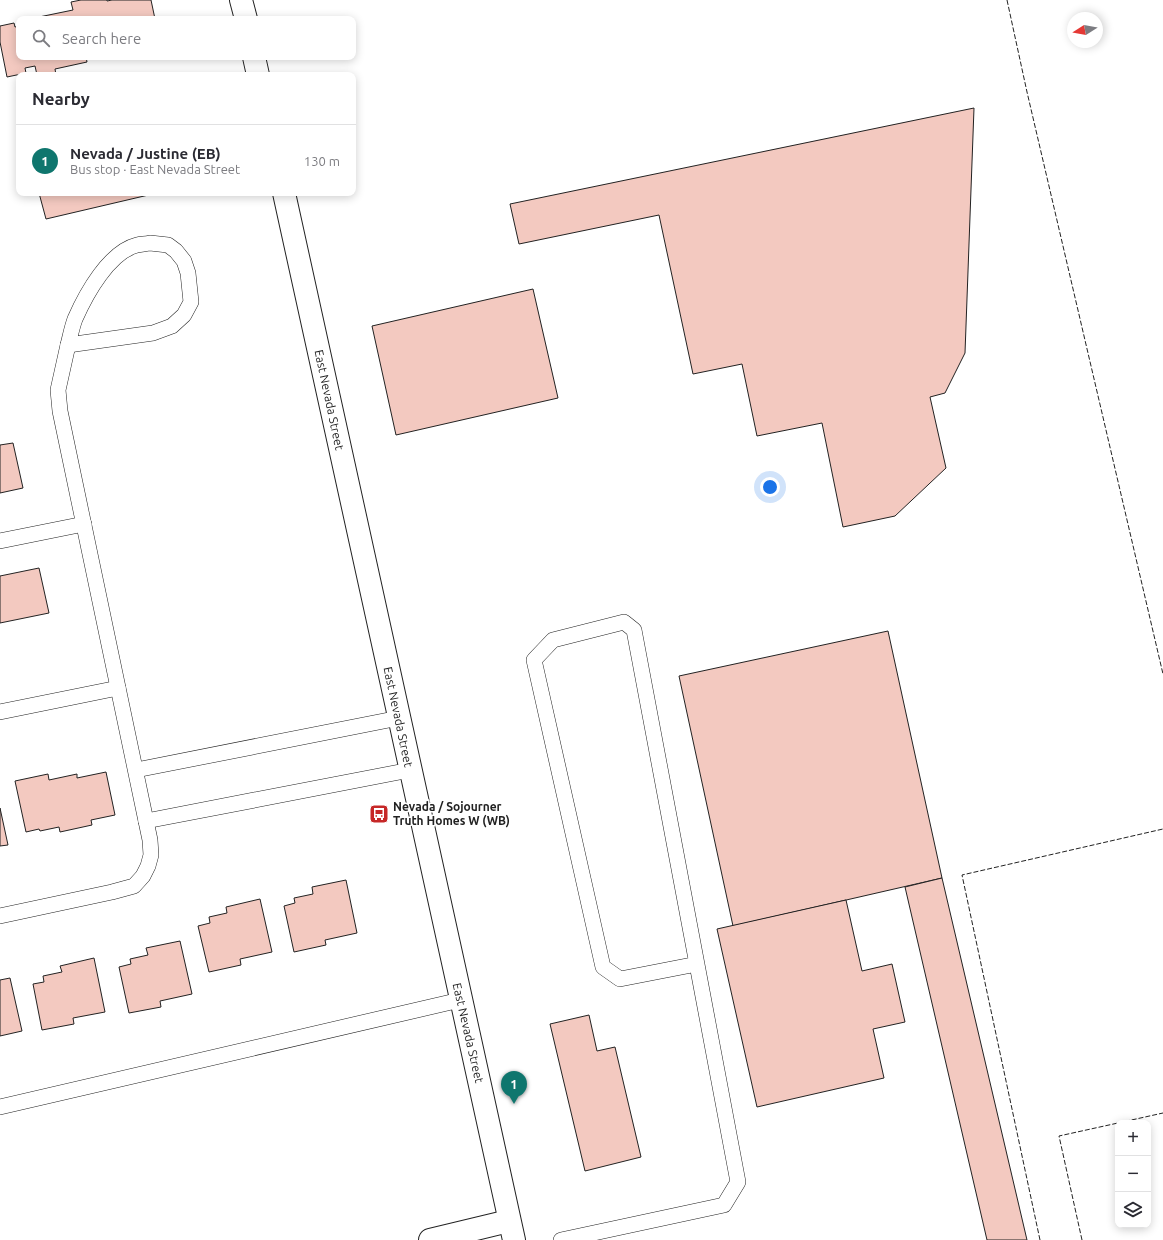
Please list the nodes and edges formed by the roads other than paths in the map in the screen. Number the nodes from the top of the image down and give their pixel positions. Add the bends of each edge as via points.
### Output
1 (242, 0) edge
2 (245, 16) edge
3 (255, 60) edge
4 (257, 72) edge
5 (285, 196) edge
6 (68, 345) junction
7 (84, 524) junction
8 (0, 541) edge
9 (118, 688) junction
10 (0, 712) edge
11 (399, 718) junction
12 (136, 770) junction
13 (410, 770) junction
14 (146, 821) junction
15 (0, 916) edge
16 (697, 964) junction
17 (460, 1000) junction
18 (0, 1107) edge
19 (512, 1230) edge
20 (430, 1240) edge
21 (561, 1240) edge

1 - 2 street
3 - 4 street
5 - 11 street, East Nevada Street
6 - 6 lane via 154,333 172,326 184,315 191,302 188,273 176,251 168,245 136,245 108,264 97,277 75,319
6 - 7 lane via 58,390 60,411
7 - 8 lane
7 - 9 lane
9 - 10 lane
9 - 12 lane
11 - 12 lane
11 - 13 street, East Nevada Street
12 - 14 lane
13 - 14 lane
13 - 17 street, East Nevada Street
14 - 15 lane via 151,855 143,876 134,886
16 - 16 lane via 634,630 624,622 552,640 534,660 603,967 620,979
16 - 21 lane via 738,1182 724,1205
17 - 18 lane
17 - 19 street, East Nevada Street
19 - 20 street

